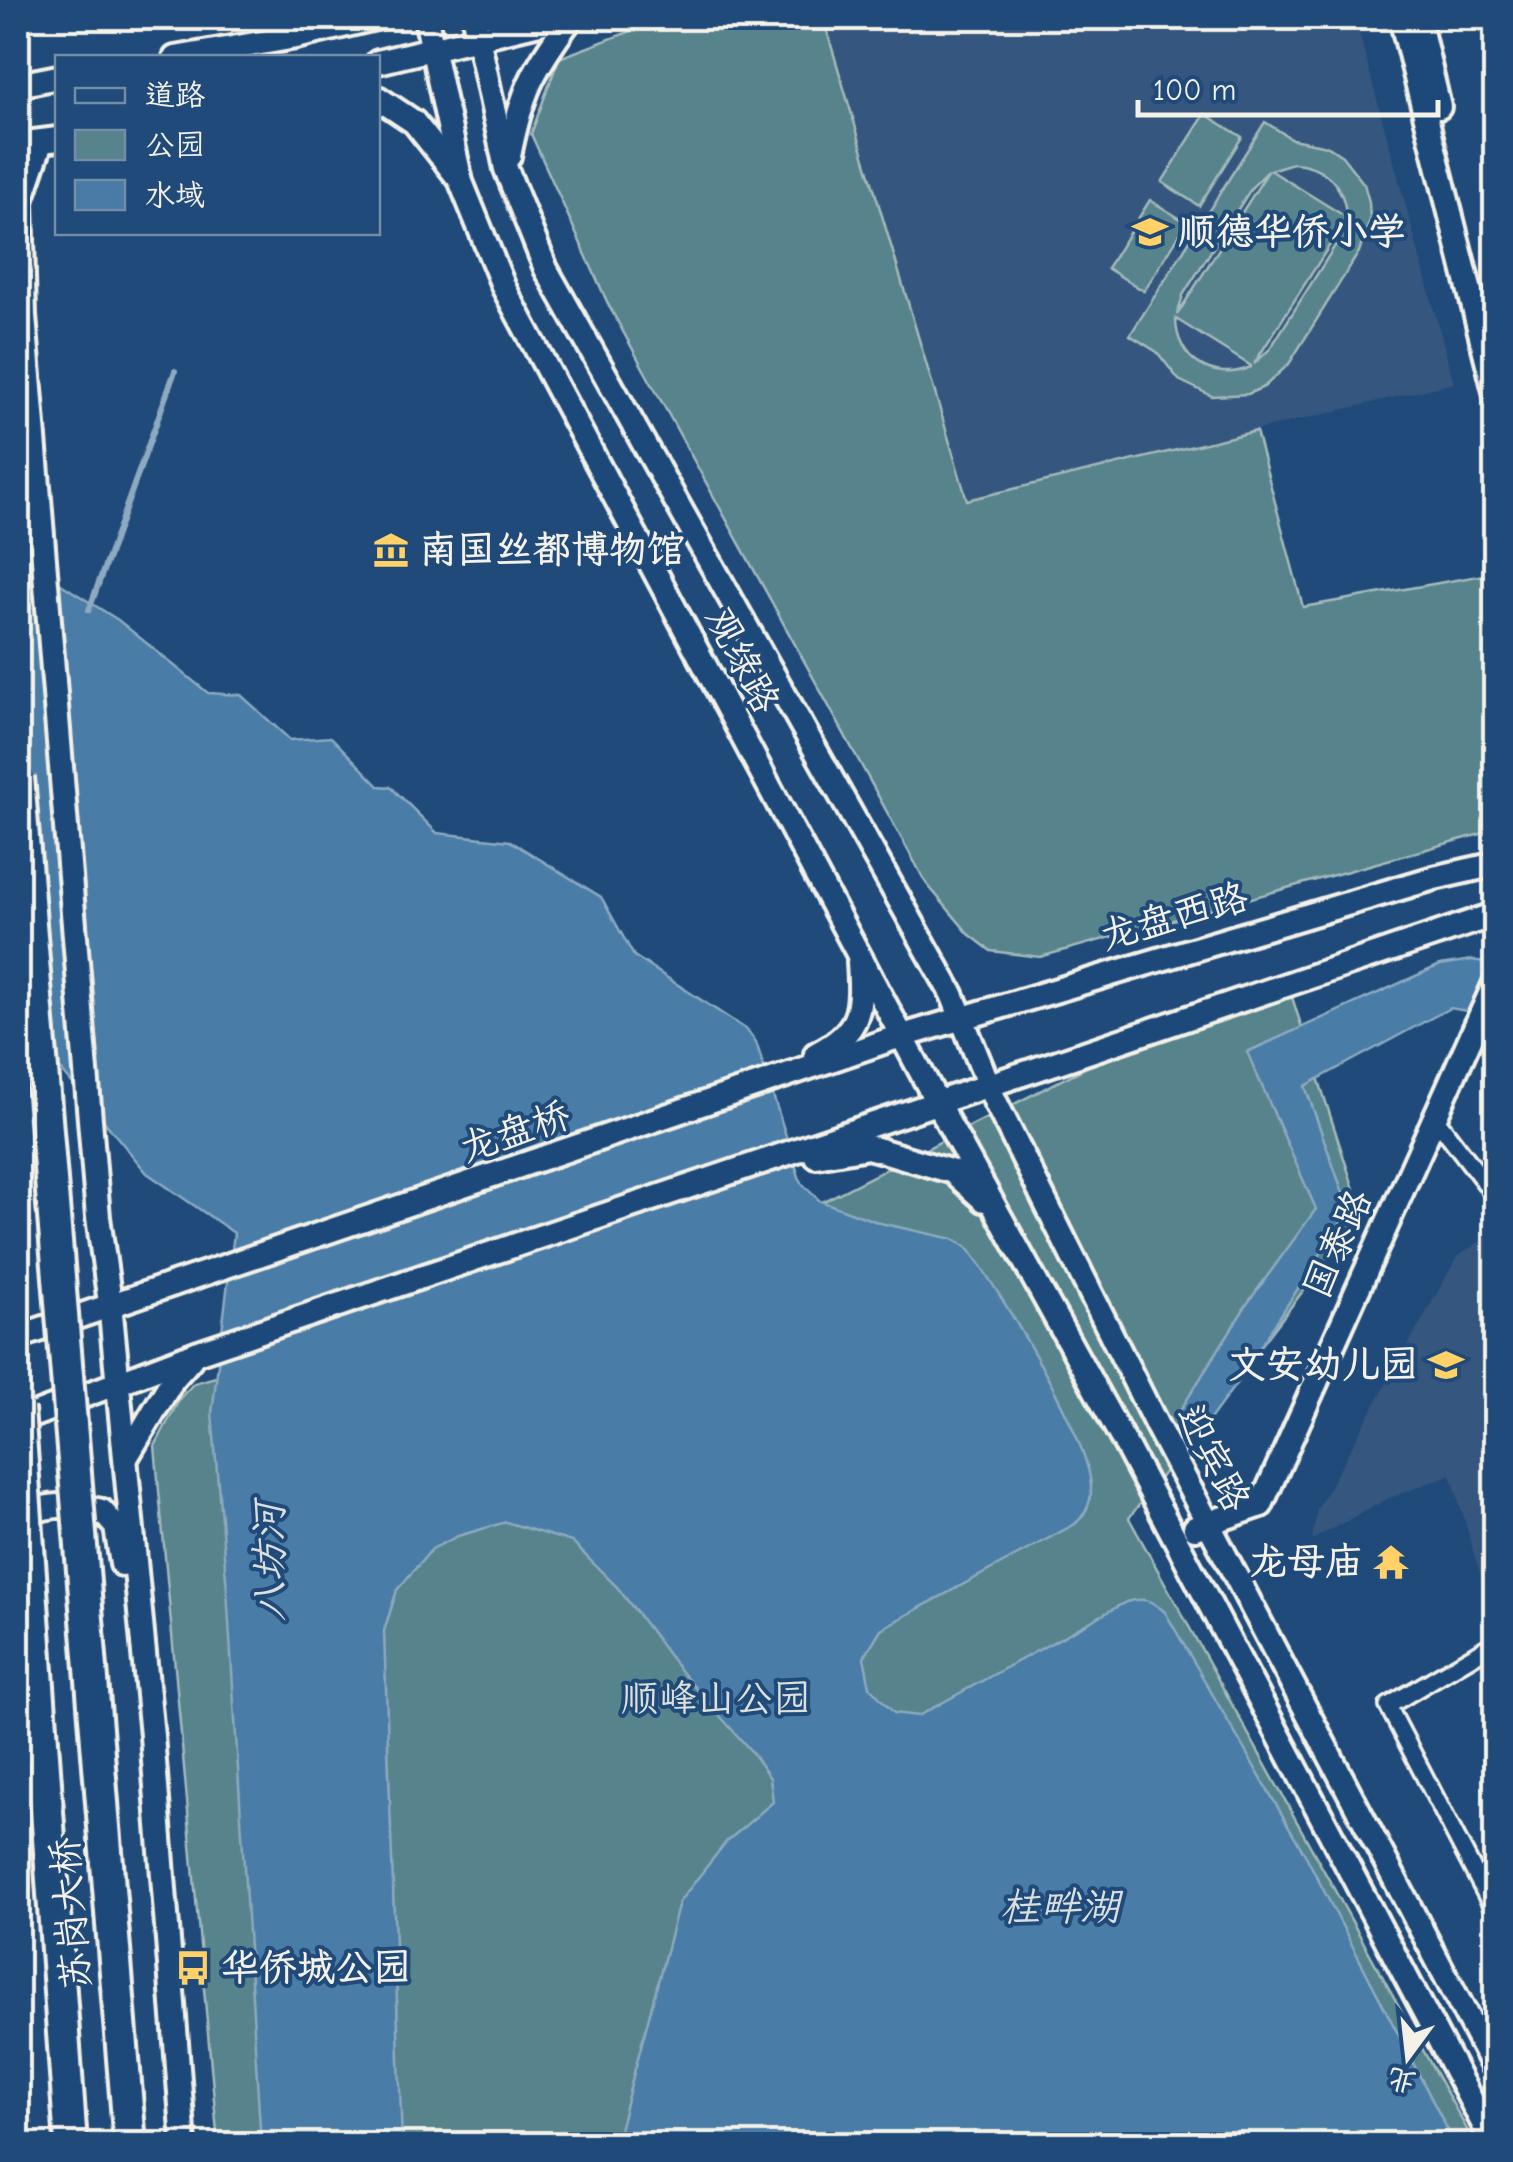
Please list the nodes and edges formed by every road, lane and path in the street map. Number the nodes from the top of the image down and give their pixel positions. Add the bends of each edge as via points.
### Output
1 (320, 18) edge
2 (376, 18) edge
3 (426, 18) edge
4 (560, 18) edge
5 (572, 18) edge
6 (1401, 18) edge
7 (1418, 18) edge
8 (476, 27) edge
9 (296, 37) junction
10 (434, 48) junction
11 (192, 55) edge
12 (380, 62) edge
13 (55, 78) edge
14 (24, 83) edge
15 (380, 99) edge
16 (39, 142) edge
17 (506, 169) junction
18 (461, 182) junction
19 (1496, 344) edge
20 (1496, 396) edge
21 (18, 777) edge
22 (1496, 864) edge
23 (1496, 914) edge
24 (859, 952) junction
25 (1496, 981) edge
26 (962, 1018) junction
27 (904, 1036) junction
28 (876, 1046) joint
29 (988, 1084) junction
30 (751, 1088) junction
31 (939, 1102) junction
32 (1433, 1116) junction
33 (739, 1170) junction
34 (1496, 1197) edge
35 (998, 1212) junction
36 (110, 1303) junction
37 (18, 1337) edge
38 (196, 1353) junction
39 (118, 1384) junction
40 (18, 1408) edge
41 (18, 1421) edge
42 (126, 1458) junction
43 (18, 1523) edge
44 (1208, 1524) junction
45 (1173, 1534) junction
46 (1496, 1642) edge
47 (144, 1649) junction
48 (1496, 1914) edge
49 (1496, 2072) edge
50 (18, 2125) edge
51 (19, 2144) edge
52 (70, 2144) edge
53 (130, 2144) edge
54 (184, 2144) edge
55 (1494, 2144) edge

1 - 9 street
2 - 9 street
3 - 10 street, 观绿路
4 - 8 street
5 - 17 street via 537,65 520,102
6 - 20 street
7 - 19 street
8 - 10 street
8 - 17 street, 观绿路
9 - 11 street
10 - 12 street
10 - 18 street, 观绿路
13 - 14 street
15 - 18 street via 414,122
16 - 36 street via 21,201 24,316
17 - 26 street, 观绿路 via 546,269
18 - 24 street, 观绿路 via 504,288
21 - 53 highway, 苏岗大桥, bridge
22 - 26 street, 龙盘西路
23 - 29 street
24 - 27 street, 观绿路
24 - 30 street via 862,1006 841,1042
25 - 32 street, 国泰路
26 - 27 street, 龙盘西路
26 - 29 street, 观绿路
27 - 28 street, 龙盘西路
27 - 31 street, 观绿路
28 - 30 street, 龙盘桥
29 - 31 street
29 - 44 street, 迎宾路
30 - 36 street, 龙盘桥
31 - 33 street
31 - 35 street, 观绿路
32 - 34 street
32 - 44 street, 国泰路 via 1261,1505
33 - 35 street via 868,1147 953,1172
33 - 38 street
35 - 45 street, 观绿路
36 - 37 street, 龙盘桥
36 - 39 street
38 - 39 street
38 - 42 street
39 - 41 street
39 - 42 street
40 - 52 highway, 苏岗大桥, bridge
42 - 47 street
43 - 47 street via 26,1514 64,1504 102,1511 116,1527
44 - 45 street, 国泰路
44 - 49 street, 迎宾路
45 - 55 street, 观绿路
46 - 48 street via 1388,1706
47 - 54 street
50 - 51 street

